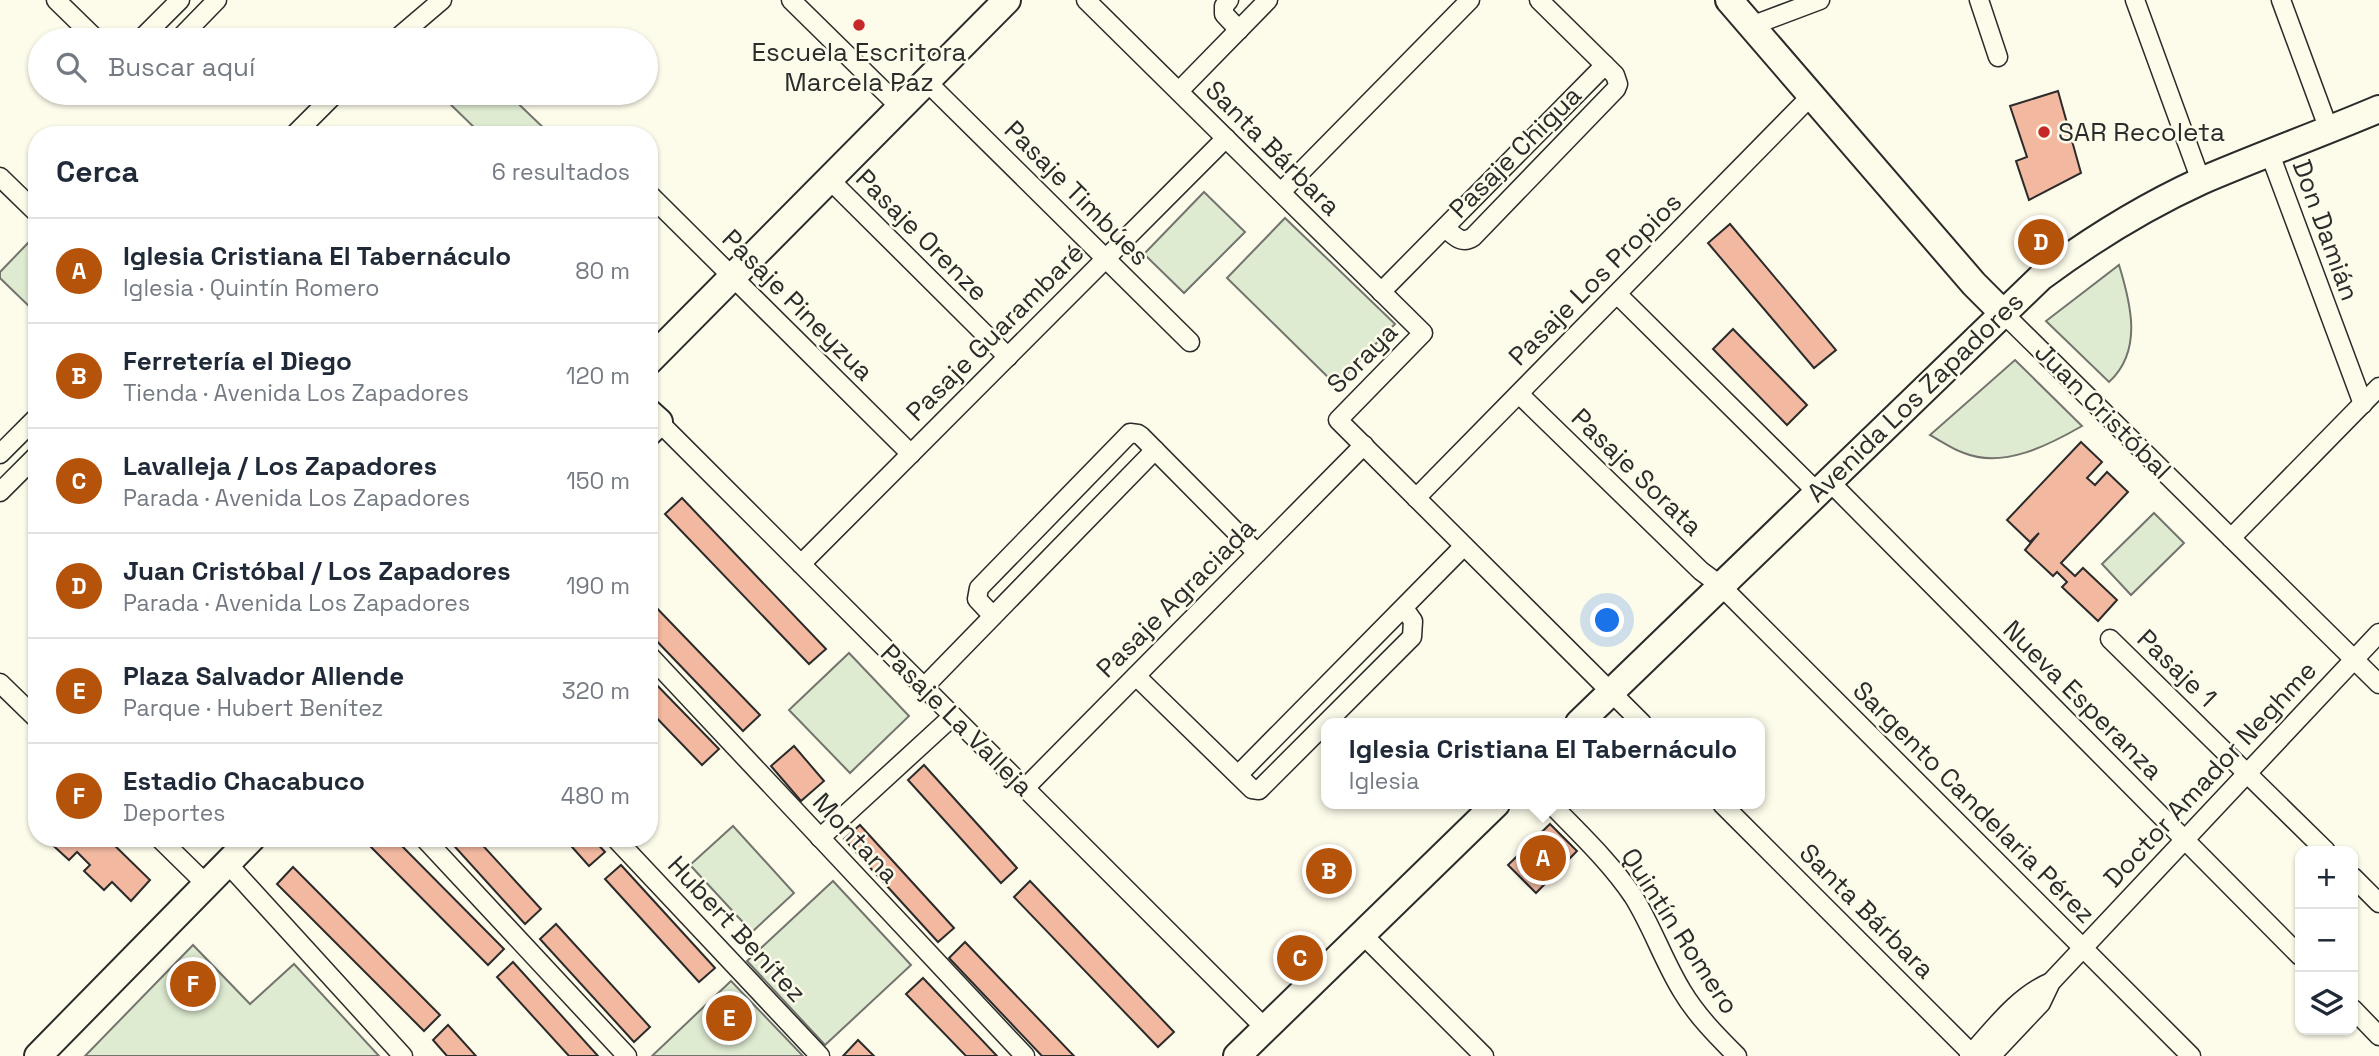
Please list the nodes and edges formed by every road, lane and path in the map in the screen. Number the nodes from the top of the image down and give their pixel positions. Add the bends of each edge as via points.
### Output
1 (56, 0) edge
2 (180, 0) edge
3 (217, 0) edge
4 (442, 0) edge
5 (791, 0) edge
6 (1007, 0) edge
7 (1086, 0) edge
8 (1229, 0) edge
9 (1268, 0) edge
10 (1470, 0) edge
11 (1539, 0) edge
12 (1728, 0) edge
13 (1820, 0) edge
14 (1979, 0) edge
15 (2135, 0) edge
16 (2281, 0) edge
17 (1751, 26) junction
18 (85, 28) edge
19 (152, 28) edge
20 (190, 28) edge
21 (409, 28) edge
22 (1239, 30) junction
23 (1998, 57) dead end
24 (1605, 65) junction
25 (926, 81) junction
26 (1179, 91) junction
27 (1811, 96) junction
28 (324, 105) edge
29 (900, 107) junction
30 (2379, 109) edge
31 (303, 126) edge
32 (2329, 130) junction
33 (1226, 138) junction
34 (2270, 154) junction
35 (0, 177) edge
36 (829, 179) junction
37 (2201, 181) junction
38 (1281, 192) junction
39 (658, 203) edge
40 (28, 204) edge
41 (1445, 228) junction
42 (1106, 258) junction
43 (733, 277) junction
44 (1381, 292) junction
45 (1617, 294) junction
46 (2002, 312) junction
47 (1423, 333) joint
48 (1190, 342) dead end
49 (658, 352) edge
50 (1008, 357) junction
51 (2379, 387) edge
52 (1519, 394) junction
53 (2362, 404) junction
54 (28, 426) edge
55 (658, 427) edge
56 (1363, 445) junction
57 (1155, 450) junction
58 (0, 454) edge
59 (911, 454) junction
60 (28, 464) edge
61 (1823, 486) junction
62 (0, 492) edge
63 (1416, 498) junction
64 (2231, 538) junction
65 (1465, 546) junction
66 (1257, 553) junction
67 (801, 564) junction
68 (1720, 585) junction
69 (1404, 608) junction
70 (993, 616) junction
71 (2379, 633) edge
72 (2110, 639) dead end
73 (2353, 659) junction
74 (658, 665) edge
75 (1136, 676) junction
76 (0, 684) edge
77 (2379, 684) edge
78 (924, 687) junction
79 (1611, 692) junction
80 (28, 710) edge
81 (953, 716) junction
82 (1331, 718) edge
83 (1584, 718) edge
84 (1637, 718) edge
85 (1321, 728) edge
86 (2247, 773) junction
87 (1238, 775) junction
88 (1025, 788) junction
89 (1491, 809) edge
90 (1556, 809) edge
91 (1727, 809) edge
92 (820, 838) junction
93 (2185, 839) junction
94 (2321, 846) edge
95 (168, 847) edge
96 (243, 847) edge
97 (432, 847) edge
98 (623, 847) edge
99 (227, 863) junction
100 (2358, 882) edge
101 (206, 884) junction
102 (2379, 903) edge
103 (1362, 934) junction
104 (2083, 948) junction
105 (2295, 951) edge
106 (2051, 982) junction
107 (2358, 1014) edge
108 (1265, 1028) junction
109 (2379, 1036) edge
110 (1239, 1055) edge
111 (1972, 1055) edge
112 (38, 1056) edge
113 (403, 1056) edge
114 (627, 1056) edge
115 (820, 1056) edge
116 (1025, 1056) edge
117 (1484, 1056) edge
118 (1737, 1056) edge
119 (1991, 1056) edge
120 (2191, 1056) edge

1 - 18 street
2 - 19 street
3 - 20 street
4 - 21 street
5 - 29 street
6 - 25 main road
7 - 26 street, Santa Bárbara
8 - 22 street via 1224,14
9 - 22 street
10 - 38 street
11 - 24 street
12 - 17 main road, Juan Cristóbal
13 - 17 street
14 - 23 street
15 - 37 street
16 - 32 street
17 - 27 main road, Juan Cristóbal
22 - 26 street
24 - 41 street, Pasaje Chigua
24 - 41 street, Pasaje Chigua via 1618,84 1613,93 1473,237 1460,240
25 - 29 main road
25 - 42 street, Pasaje Timbúes
26 - 33 street, Santa Bárbara
27 - 45 street, Pasaje Los Propios
27 - 46 main road, Juan Cristóbal
28 - 31 street
29 - 36 main road
30 - 32 main road, Avenida Los Zapadores
32 - 34 main road, Avenida Los Zapadores
33 - 38 street, Santa Bárbara
33 - 42 street, Pasaje Guarambaré
34 - 37 main road, Avenida Los Zapadores
34 - 53 street, Don Damián
35 - 40 street
36 - 43 main road
36 - 50 street, Pasaje Orenze
37 - 46 main road, Avenida Los Zapadores via 2080,248
38 - 44 street, Santa Bárbara
39 - 43 street, Pasaje Pineyzua
41 - 44 street, Pasaje Chigua
42 - 48 street, Pasaje Timbúes
42 - 50 street, Pasaje Guarambaré
43 - 49 main road
43 - 59 street, Pasaje Pineyzua
44 - 47 street, Santa Bárbara
45 - 52 street, Pasaje Los Propios
45 - 61 street, Nueva Esperanza
46 - 61 main road, Avenida Los Zapadores
46 - 64 street, Juan Cristóbal
47 - 56 street, Soraya via 1338,420
50 - 59 street, Pasaje Guarambaré
51 - 53 street
52 - 63 street, Pasaje Los Propios
52 - 68 street, Pasaje Sorata
53 - 64 street
54 - 58 street
55 - 67 street, Pasaje La Valleja
56 - 63 street
56 - 66 street, Pasaje Agraciada
57 - 66 street
57 - 70 street
57 - 70 street via 1138,433 1117,446 979,588 977,599
59 - 67 street, Pasaje Guarambaré
60 - 62 street
61 - 68 main road, Avenida Los Zapadores
61 - 93 street, Nueva Esperanza
63 - 65 street
64 - 73 street, Juan Cristóbal
65 - 69 street
65 - 79 street
66 - 75 street, Pasaje Agraciada
67 - 78 street, Pasaje La Valleja
68 - 79 main road, Avenida Los Zapadores
68 - 104 street, Sargento Candelaria Pérez
69 - 82 street via 1414,627 1408,641
69 - 87 street
70 - 78 street
71 - 73 street, Doctor Amador Neghme
72 - 86 street, Pasaje 1
73 - 77 street, Juan Cristóbal
73 - 86 street, Doctor Amador Neghme
74 - 92 street, Montana
75 - 87 street
75 - 88 street, Pasaje Agraciada
76 - 80 street
78 - 81 street, Pasaje La Valleja
79 - 83 main road, Avenida Los Zapadores
79 - 84 street
81 - 88 street, Pasaje La Valleja
81 - 92 street
85 - 87 street via 1259,790
86 - 93 street, Doctor Amador Neghme
86 - 94 street, Pasaje 1
88 - 108 street, Pasaje La Valleja
89 - 103 main road
90 - 118 street, Quintín Romero via 1630,892 1682,991
91 - 111 street, Santa Bárbara
92 - 116 street, Montana
93 - 104 street, Doctor Amador Neghme
93 - 105 street, Nueva Esperanza
95 - 101 street
96 - 99 main road
97 - 114 street
98 - 115 street, Hubert Benítez
99 - 101 main road
99 - 113 street
100 - 102 street
101 - 112 main road
103 - 108 main road
103 - 117 street
104 - 106 street, Doctor Amador Neghme
104 - 120 street, Sargento Candelaria Pérez
106 - 111 street, Doctor Amador Neghme via 2023,999
106 - 119 street, Doctor Amador Neghme via 2041,1003
107 - 109 street
108 - 110 main road

